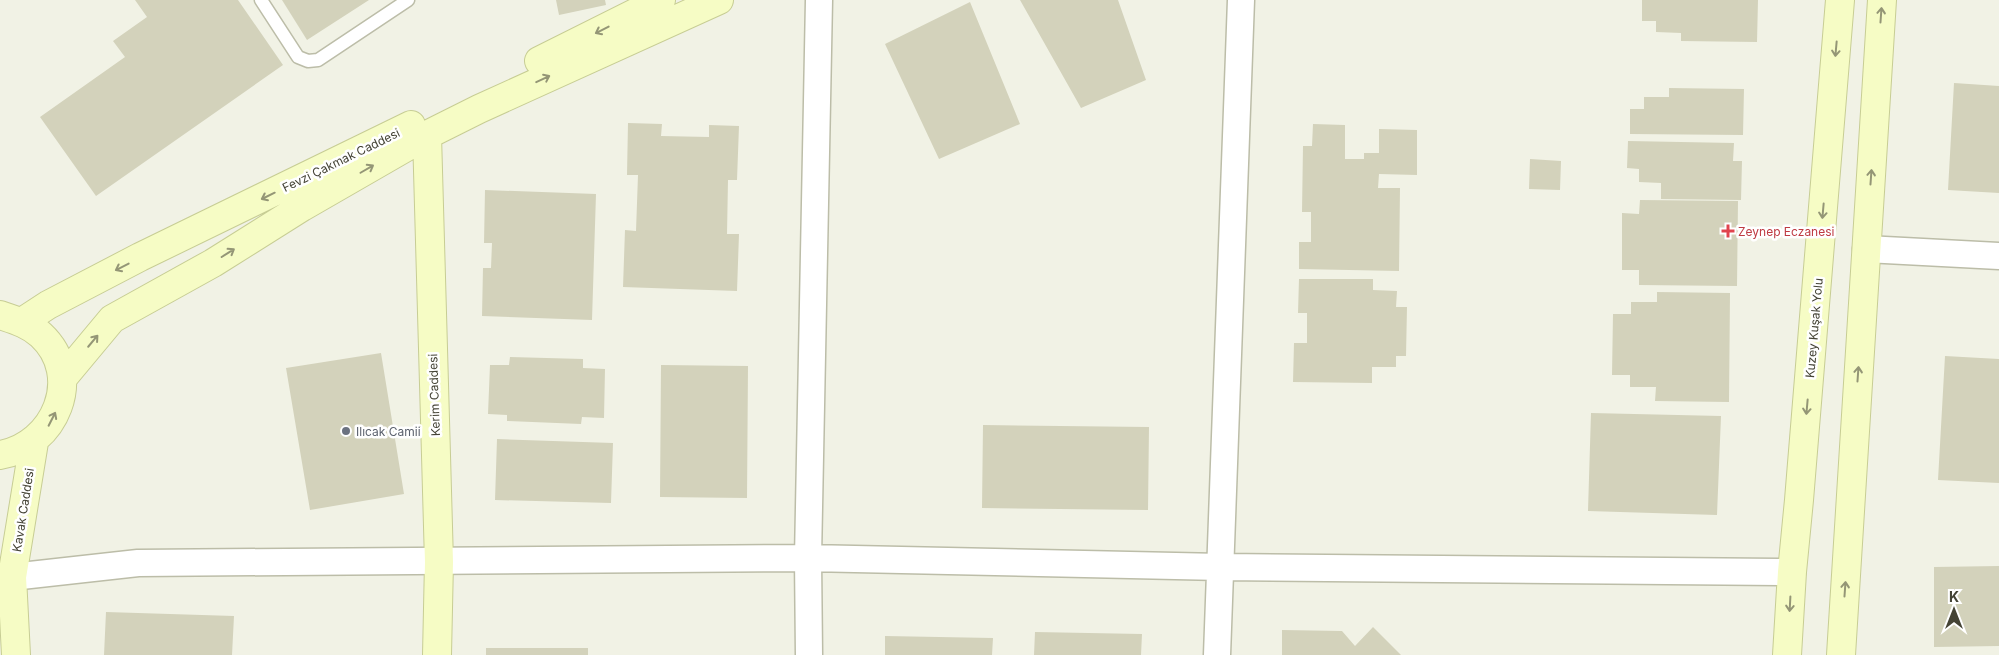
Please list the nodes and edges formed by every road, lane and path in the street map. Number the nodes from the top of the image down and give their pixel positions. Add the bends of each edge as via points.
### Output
1 (261, 0) edge
2 (408, 0) edge
3 (661, 0) edge
4 (719, 0) edge
5 (818, 0) edge
6 (1241, 0) edge
7 (1840, 0) edge
8 (1882, 0) edge
9 (634, 16) edge
10 (427, 135) junction
11 (1866, 249) junction
12 (1999, 256) edge
13 (11, 319) edge
14 (62, 379) junction
15 (34, 442) junction
16 (0, 455) edge
17 (0, 544) edge
18 (808, 558) junction
19 (439, 562) junction
20 (1221, 567) junction
21 (1792, 572) junction
22 (12, 577) junction
23 (16, 655) edge
24 (437, 655) edge
25 (809, 655) edge
26 (1217, 655) edge
27 (1787, 655) edge
28 (1841, 655) edge

1 - 2 lane via 298,57 308,61 318,60
3 - 9 street, Fevzi Çakmak Caddesi
4 - 9 street
5 - 18 street
6 - 20 street
7 -> 21 street, Kuzey Kuşak Yolu
11 -> 8 street
10 -> 9 street
9 -> 13 street, Fevzi Çakmak Caddesi via 48,305
14 -> 10 street via 112,319 213,263
10 - 19 street, Kerim Caddesi
11 - 12 street
28 -> 11 street
13 - 14 street via 42,336 56,356
15 -> 14 street via 54,417 60,402
15 - 16 street via 13,453
15 - 22 street, Kavak Caddesi
17 - 22 street, Kavak Caddesi
18 - 19 street
18 - 20 street
18 - 25 street
19 - 22 street via 138,563
19 - 24 street, Kerim Caddesi
20 - 21 street
20 - 26 street
21 -> 27 street, Kuzey Kuşak Yolu
22 - 23 street, Kavak Caddesi

